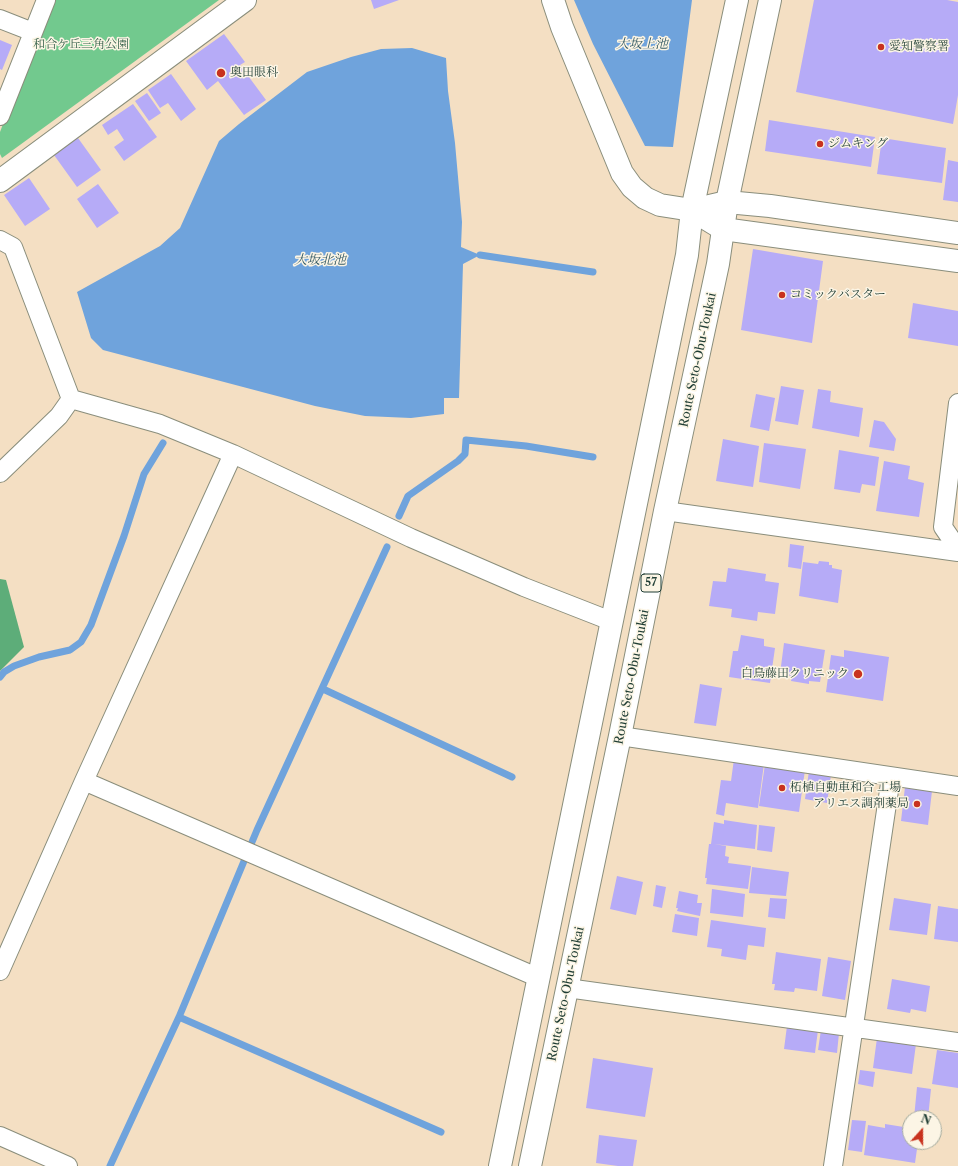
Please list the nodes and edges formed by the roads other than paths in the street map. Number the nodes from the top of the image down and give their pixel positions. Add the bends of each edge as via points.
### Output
1 (46, 0) edge
2 (245, 0) edge
3 (553, 0) edge
4 (737, 0) edge
5 (770, 0) edge
6 (0, 18) edge
7 (33, 32) junction
8 (0, 116) edge
9 (1, 177) edge
10 (727, 202) junction
11 (692, 210) junction
12 (723, 229) junction
13 (958, 233) edge
14 (0, 240) edge
15 (958, 261) edge
16 (71, 398) junction
17 (958, 403) edge
18 (956, 436) edge
19 (233, 454) junction
20 (0, 473) edge
21 (665, 511) junction
22 (958, 550) edge
23 (611, 621) junction
24 (620, 736) junction
25 (891, 777) junction
26 (84, 781) junction
27 (958, 786) edge
28 (0, 971) edge
29 (539, 978) junction
30 (568, 988) junction
31 (853, 1028) junction
32 (958, 1042) edge
33 (0, 1136) edge
34 (68, 1166) edge
35 (500, 1166) edge
36 (530, 1166) edge
37 (833, 1166) edge

1 - 7 street
2 - 9 main road
3 - 11 main road via 622,173 632,187 645,198 660,205
4 - 11 main road
5 - 10 main road, Route Seto-Obu-Toukai / 57
6 - 7 street
7 - 8 street
10 - 11 main road
10 - 12 main road, Route Seto-Obu-Toukai / 57
10 - 13 main road
11 - 12 main road
11 - 23 main road via 686,255
12 - 15 main road
12 - 21 main road, Route Seto-Obu-Toukai / 57 via 718,264
14 - 16 street via 13,247
16 - 19 street via 160,424
16 - 20 street via 59,416
17 - 18 street
18 - 22 street via 942,527
19 - 23 street via 411,538
19 - 26 street
21 - 22 street
21 - 24 main road, Route Seto-Obu-Toukai / 57
23 - 29 main road
24 - 25 street
24 - 30 main road, Route Seto-Obu-Toukai / 57
25 - 27 street
25 - 31 street
26 - 28 street
26 - 29 street
29 - 35 main road
30 - 31 street
30 - 36 main road, Route Seto-Obu-Toukai / 57
31 - 32 street
31 - 37 street
33 - 34 street

